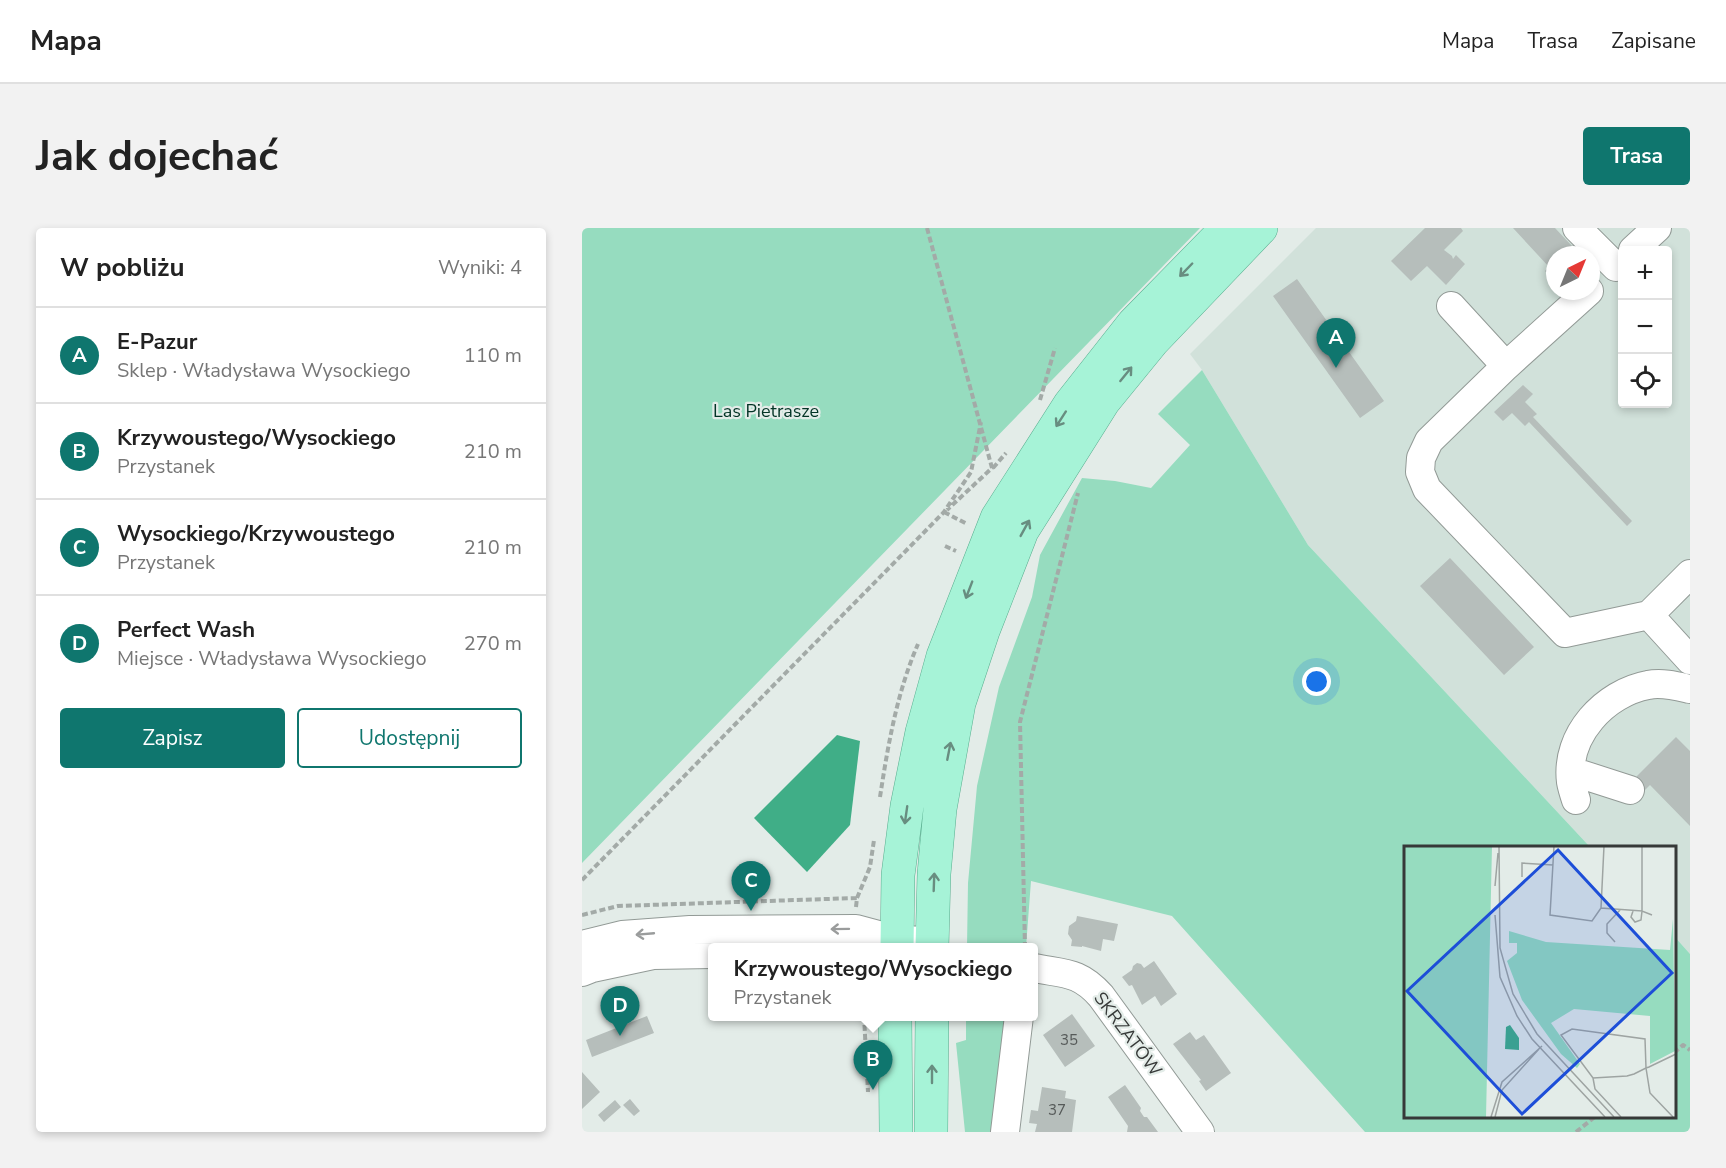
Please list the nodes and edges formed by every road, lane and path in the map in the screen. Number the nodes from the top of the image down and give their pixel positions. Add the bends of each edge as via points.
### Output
1 (927, 228) edge
2 (1227, 228) edge
3 (1261, 228) edge
4 (1577, 228) edge
5 (1657, 228) edge
6 (1638, 246) edge
7 (1618, 255) edge
8 (1618, 264) edge
9 (1600, 281) edge
10 (1579, 300) edge
11 (1451, 306) dead end
12 (1054, 348) dead end
13 (1506, 366) junction
14 (1040, 402) dead end
15 (981, 422) junction
16 (1013, 445) dead end
17 (992, 468) junction
18 (1072, 497) dead end
19 (944, 512) junction
20 (973, 526) dead end
21 (945, 546) dead end
22 (960, 553) dead end
23 (1690, 574) edge
24 (1649, 615) junction
25 (1690, 660) edge
26 (1690, 689) edge
27 (1571, 771) junction
28 (1630, 790) dead end
29 (1576, 800) dead end
30 (582, 880) edge
31 (857, 898) dead end
32 (582, 915) edge
33 (885, 943) edge
34 (889, 943) edge
35 (932, 943) edge
36 (1025, 943) edge
37 (582, 945) edge
38 (708, 954) edge
39 (1038, 969) edge
40 (582, 972) edge
41 (864, 1021) edge
42 (896, 1021) edge
43 (932, 1021) edge
44 (1019, 1021) edge
45 (1690, 1050) edge
46 (1675, 1052) edge
47 (868, 1097) dead end
48 (1595, 1117) edge
49 (896, 1132) edge
50 (931, 1132) edge
51 (1005, 1132) edge
52 (1200, 1132) edge
53 (1575, 1132) edge

1 - 15 path
2 -> 34 main road via 1126,333 1070,404 997,518 943,656 922,732 907,806
35 -> 3 main road via 940,809 959,703 1022,531 1085,443 1104,401 1154,341
4 - 7 street
5 - 6 street
8 - 9 street
10 - 13 street
11 - 13 street
12 - 14 path
13 - 24 street via 1429,441 1420,472 1426,489 1565,633
15 - 17 path
15 - 19 path via 971,472
16 - 17 path
17 - 19 path
18 - 36 path via 1078,488 1020,722
19 - 20 path
19 - 30 path
21 - 22 path
23 - 24 street
24 - 25 street
26 - 27 street via 1650,684 1613,699 1595,713 1580,735
27 - 28 street
27 - 29 street
31 - 32 path via 618,906
33 -> 37 street via 856,928 690,930 622,935
38 - 40 street via 653,955
39 - 52 street, SKRZATÓW via 1089,982
41 - 47 path
42 - 49 main road
50 -> 43 main road
44 - 51 street
45 - 46 path via 1683,1045
48 - 53 path

